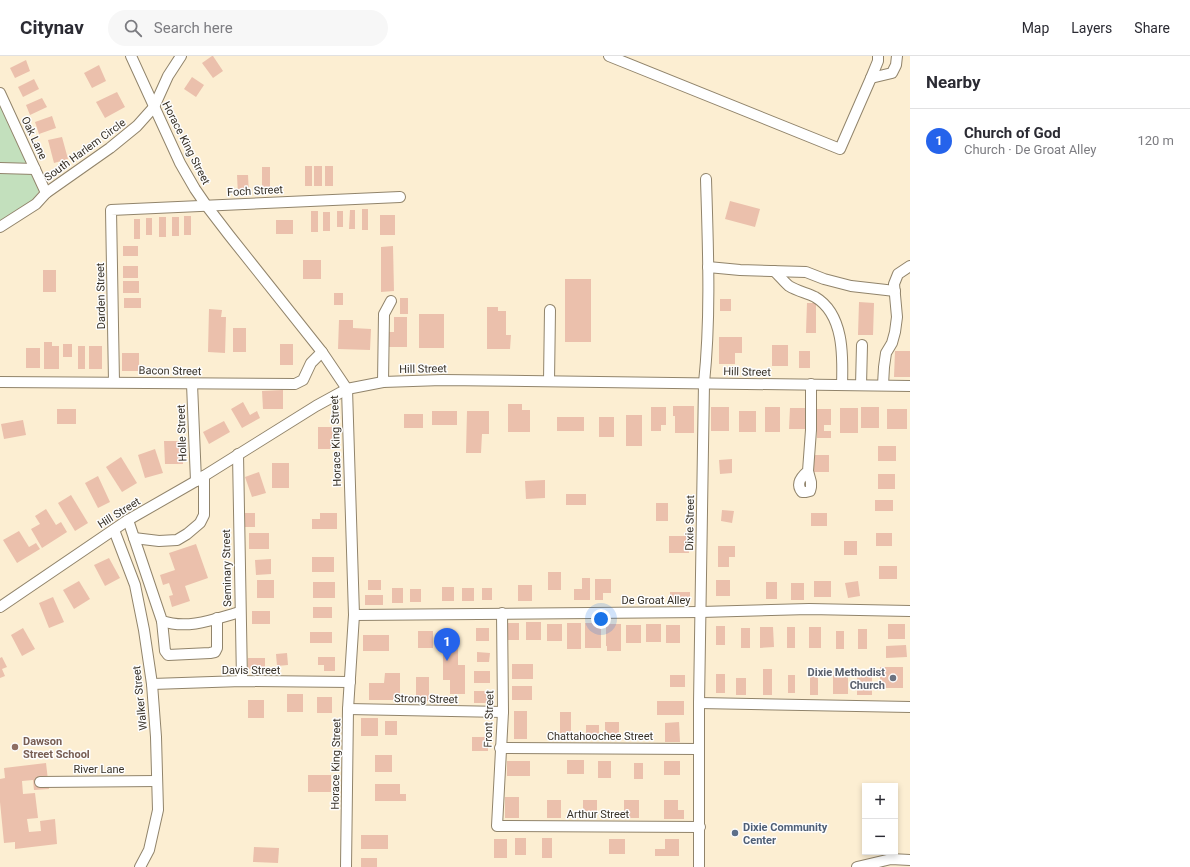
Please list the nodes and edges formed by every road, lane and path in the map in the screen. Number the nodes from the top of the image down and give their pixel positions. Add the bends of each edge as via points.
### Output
1 (131, 56) edge
2 (181, 56) edge
3 (609, 56) edge
4 (878, 56) edge
5 (897, 56) edge
6 (871, 78) junction
7 (0, 93) edge
8 (154, 106) junction
9 (0, 168) edge
10 (35, 169) junction
11 (706, 179) dead end
12 (46, 193) junction
13 (400, 197) dead end
14 (206, 205) junction
15 (111, 210) joint
16 (0, 227) edge
17 (708, 266) junction
18 (910, 266) edge
19 (774, 271) junction
20 (895, 291) junction
21 (391, 300) dead end
22 (550, 310) dead end
23 (862, 345) dead end
24 (322, 352) junction
25 (0, 382) edge
26 (114, 382) junction
27 (383, 382) junction
28 (549, 382) junction
29 (704, 383) junction
30 (192, 384) junction
31 (811, 384) junction
32 (842, 385) junction
33 (861, 385) junction
34 (883, 385) junction
35 (910, 386) edge
36 (347, 389) junction
37 (238, 454) junction
38 (808, 470) dead end
39 (200, 478) junction
40 (128, 520) junction
41 (114, 530) junction
42 (134, 538) junction
43 (0, 607) edge
44 (910, 611) edge
45 (240, 612) junction
46 (701, 612) junction
47 (502, 613) junction
48 (354, 615) junction
49 (217, 618) junction
50 (162, 621) junction
51 (242, 682) junction
52 (350, 682) junction
53 (152, 684) junction
54 (699, 703) junction
55 (910, 707) edge
56 (348, 710) junction
57 (503, 712) junction
58 (500, 748) junction
59 (699, 749) junction
60 (157, 781) junction
61 (40, 782) dead end
62 (497, 826) joint
63 (700, 827) junction
64 (910, 860) edge
65 (140, 867) edge
66 (346, 867) edge
67 (699, 867) edge
68 (857, 867) edge

1 - 8 street, Horace King Street
2 - 8 street, South Harlem Circle
3 - 6 street via 840,149
4 - 6 street
5 - 6 street via 892,73
7 - 10 street, Oak Lane
8 - 12 street, South Harlem Circle via 137,126 110,148
8 - 14 street, Horace King Street via 180,163
9 - 10 street
10 - 12 street, Oak Lane
11 - 17 street, Dixie Street
12 - 16 street, South Harlem Circle via 36,204
13 - 14 street, Foch Street
14 - 15 street, Foch Street
14 - 24 street, Horace King Street
15 - 26 street, Darden Street
17 - 19 street
17 - 29 street, Dixie Street via 707,356
18 - 20 street via 898,274 894,284
19 - 20 street via 806,272 824,280 851,286
19 - 32 street via 789,286 816,298 827,308 836,322 841,344
20 - 34 street via 897,317 892,343 886,353
21 - 27 street via 384,314
22 - 28 street
23 - 33 street
24 - 30 street, Bacon Street via 311,362 303,380 295,384
24 - 36 street, Horace King Street
25 - 26 street, Bacon Street
26 - 30 street, Bacon Street
27 - 28 street, Hill Street
27 - 36 street, Hill Street
28 - 29 street, Hill Street
29 - 31 street, Hill Street
29 - 46 street, Dixie Street
30 - 39 street, Holle Street
31 - 32 street, Hill Street
31 - 38 street
32 - 33 street, Hill Street
33 - 34 street, Hill Street
34 - 35 street, Hill Street
36 - 37 street, Hill Street
36 - 48 street, Horace King Street
37 - 39 street, Hill Street
37 - 45 street, Seminary Street
39 - 40 street, Hill Street
39 - 42 street, Holle Street via 204,515 200,523 177,540
40 - 41 street, Hill Street
40 - 42 street
41 - 43 street, Hill Street
41 - 53 street, Walker Street via 135,585
42 - 50 street
44 - 46 street, De Groat Alley
45 - 49 street
45 - 51 street, Seminary Street
46 - 47 street, De Groat Alley
46 - 54 street, Dixie Street
47 - 48 street, De Groat Alley
47 - 57 street, Front Street
48 - 52 street, Horace King Street
49 - 50 street via 184,625
49 - 50 street via 217,648 210,654 168,655 165,651
51 - 52 street, Davis Street
51 - 53 street, Davis Street
52 - 56 street, Horace King Street
53 - 60 street, Walker Street
54 - 55 street
54 - 59 street, Dixie Street
56 - 57 street, Strong Street
56 - 66 street, Horace King Street
57 - 58 street, Front Street
58 - 59 street, Chattahoochee Street
58 - 62 street, Front Street
59 - 63 street, Dixie Street
60 - 61 street, River Lane
60 - 65 street, Walker Street via 158,810 155,826 149,850
62 - 63 street, Arthur Street
63 - 67 street, Dixie Street
64 - 68 street via 891,859

